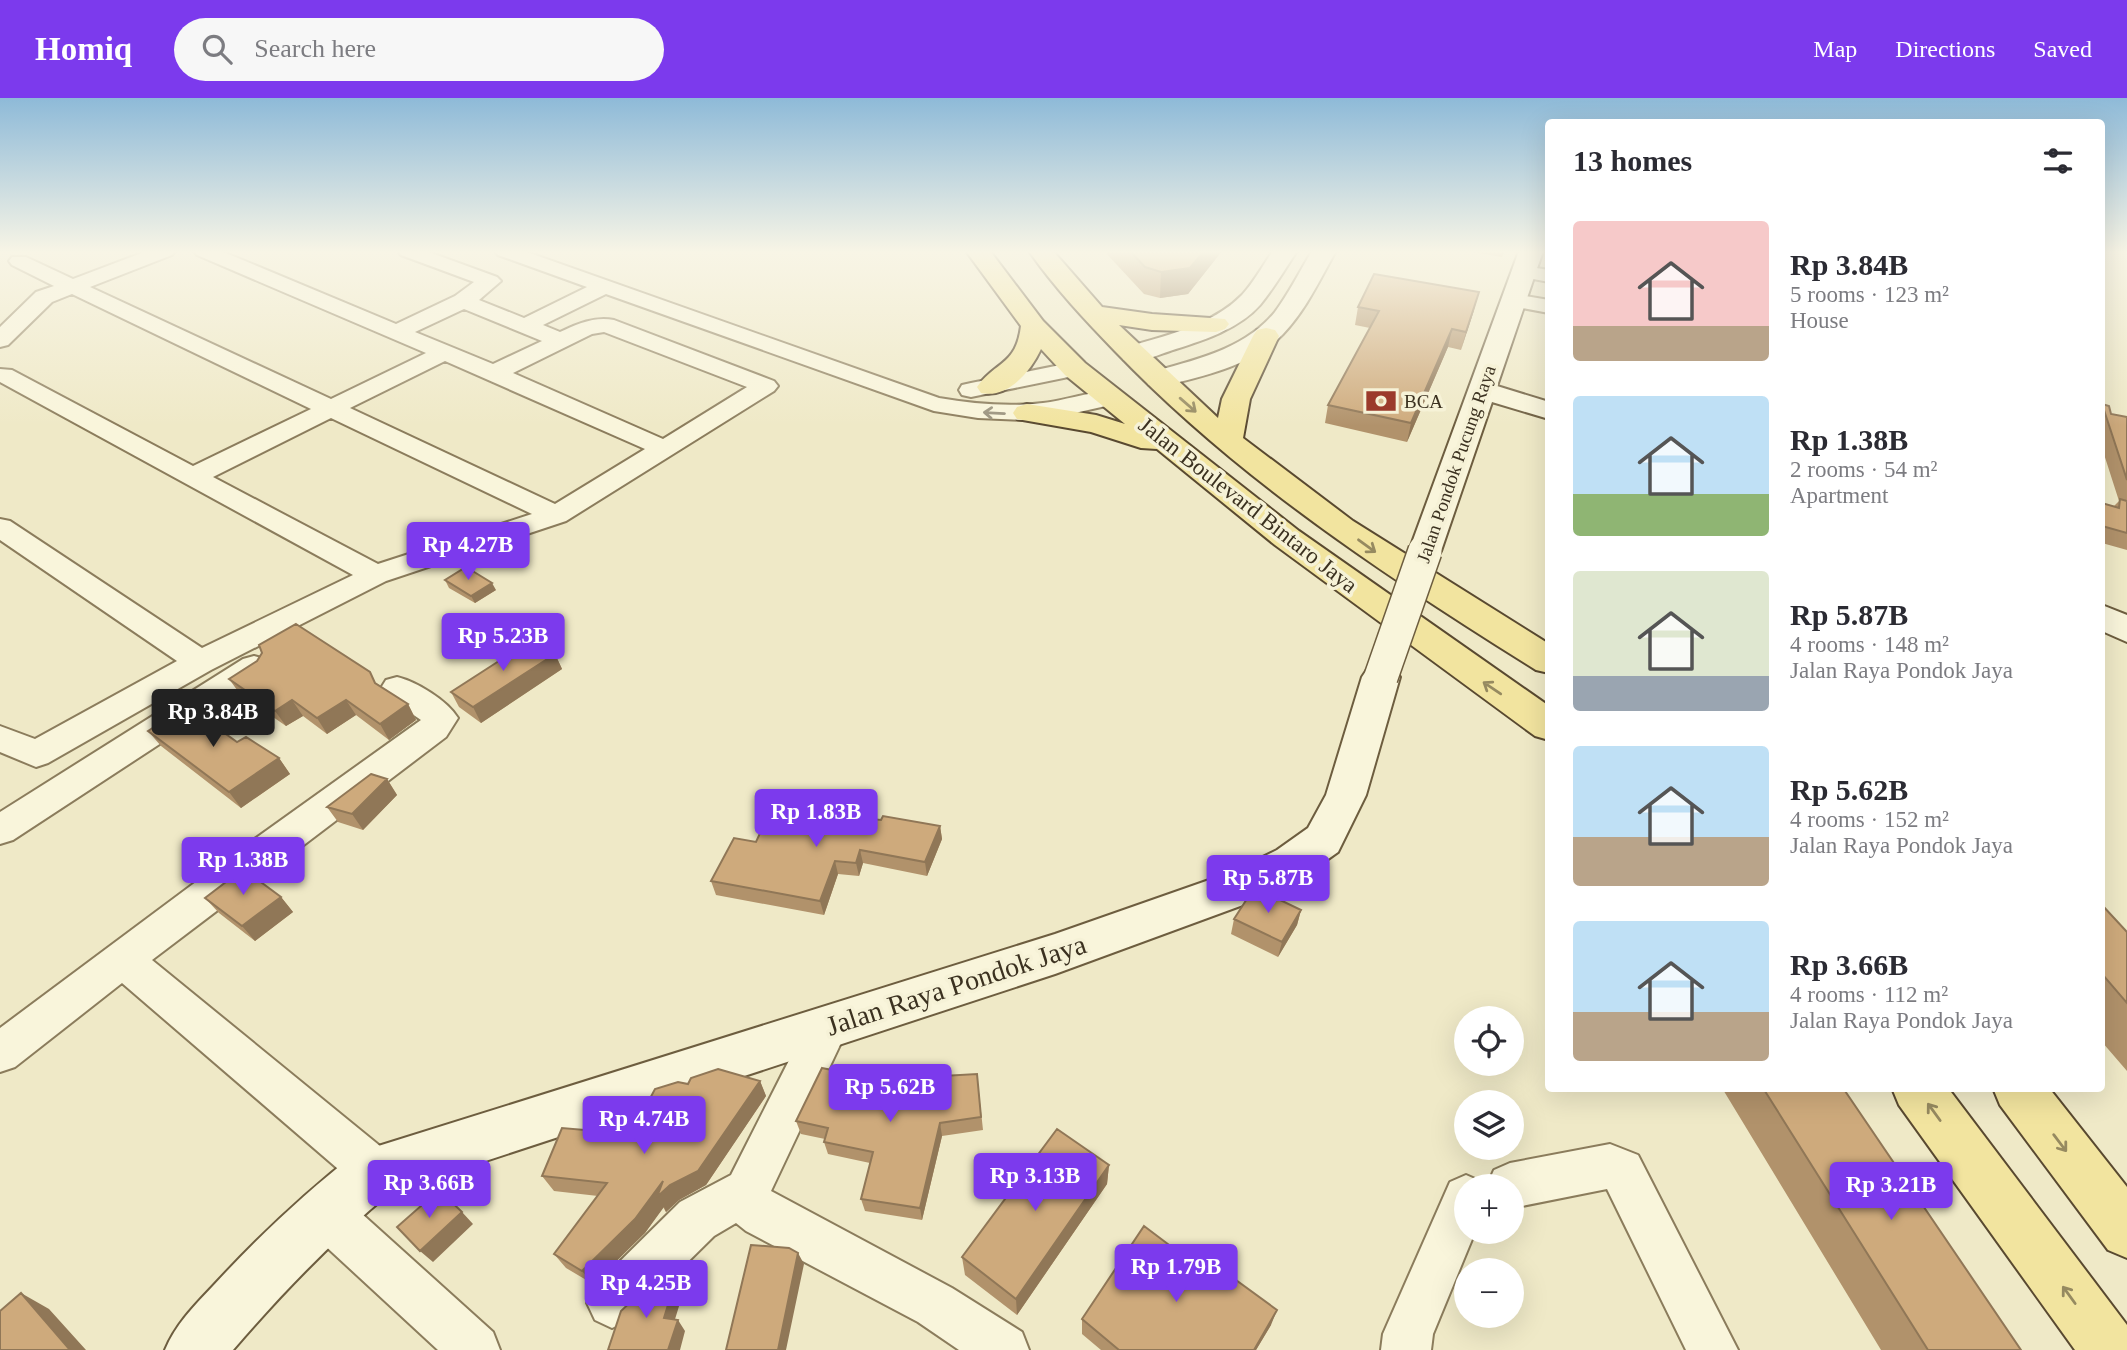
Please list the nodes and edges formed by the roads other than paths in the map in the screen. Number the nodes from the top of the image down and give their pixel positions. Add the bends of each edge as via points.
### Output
1 (31, 309) edge
2 (122, 309) edge
3 (342, 309) edge
4 (445, 309) edge
5 (484, 309) edge
6 (507, 309) edge
7 (558, 309) edge
8 (666, 309) edge
9 (1047, 309) edge
10 (1053, 309) edge
11 (1076, 309) edge
12 (1238, 309) edge
13 (1288, 309) edge
14 (1511, 309) edge
15 (496, 314) junction
16 (1094, 314) junction
17 (1216, 324) junction
18 (524, 326) junction
19 (396, 332) junction
20 (1266, 336) junction
21 (0, 340) edge
22 (560, 340) junction
23 (445, 352) junction
24 (1146, 366) junction
25 (494, 373) junction
26 (1, 374) edge
27 (1091, 383) junction
28 (991, 387) junction
29 (891, 390) junction
30 (1482, 390) junction
31 (330, 408) junction
32 (1545, 410) edge
33 (1027, 413) junction
34 (1228, 440) junction
35 (665, 449) junction
36 (1182, 457) junction
37 (194, 476) junction
38 (1280, 482) junction
39 (1238, 499) junction
40 (556, 515) junction
41 (0, 527) edge
42 (376, 575) junction
43 (2105, 618) edge
44 (2127, 630) edge
45 (1545, 659) edge
46 (200, 662) junction
47 (254, 667) edge
48 (1381, 677) joint
49 (397, 688) dead end
50 (1545, 723) edge
51 (0, 739) edge
52 (0, 830) edge
53 (124, 961) junction
54 (827, 1028) junction
55 (0, 1054) edge
56 (1920, 1092) edge
57 (2021, 1092) edge
58 (375, 1171) junction
59 (1524, 1183) edge
60 (747, 1191) junction
61 (324, 1212) junction
62 (1454, 1226) edge
63 (2127, 1231) edge
64 (612, 1303) dead end
65 (194, 1350) edge
66 (475, 1350) edge
67 (1004, 1350) edge
68 (1406, 1350) edge
69 (1713, 1350) edge
70 (2109, 1350) edge

1 - 21 street
2 - 31 street
3 - 19 street
4 - 19 street
5 - 15 street
6 - 15 street
7 - 18 street
8 - 29 street
9 - 28 main road via 1025,357
10 - 27 main road, Jalan Boulevard Bintaro Jaya
11 - 16 main road, Jalan Boulevard Bintaro Jaya
12 - 17 main road
13 - 20 main road
14 - 30 main road, Jalan Pondok Pucung Raya
15 - 18 street
16 - 17 main road
16 - 24 main road, Jalan Boulevard Bintaro Jaya
17 - 24 main road
18 - 22 street
19 - 23 street
20 - 24 main road via 1221,358
20 - 34 main road via 1236,400
22 - 25 street
22 - 35 street via 606,325 766,386
23 - 25 street
23 - 31 street
24 - 27 main road
24 -> 34 main road, Jalan Boulevard Bintaro Jaya
25 - 35 street
26 - 37 street
27 - 28 street
27 - 33 street via 1063,410
27 - 36 main road, Jalan Boulevard Bintaro Jaya
28 - 29 street via 944,392
33 -> 29 street via 951,408
30 - 32 main road
30 - 48 main road, Jalan Pondok Pucung Raya, bridge
31 - 37 street
31 - 40 street
33 - 36 main road via 1096,424
34 - 38 main road, Jalan Boulevard Bintaro Jaya
35 - 40 street
36 - 39 main road, Jalan Boulevard Bintaro Jaya
37 - 42 street
38 - 39 main road via 1244,479 1236,486
38 -> 45 main road, Jalan Boulevard Bintaro Jaya via 1422,584
50 -> 39 main road, Jalan Boulevard Bintaro Jaya
40 - 42 street
41 - 46 street
42 - 46 street
43 - 44 main road
46 - 51 street via 36,754
47 - 52 street
48 - 54 main road, Jalan Raya Pondok Jaya via 1346,795 1323,841 1292,862 1247,885 1055,954
49 - 53 street via 441,718 434,728
53 - 55 street
53 - 58 street
54 - 58 main road, Jalan Raya Pondok Jaya
54 - 60 street
70 -> 56 main road
57 -> 63 main road
58 - 61 main road, Jalan Raya Pondok Jaya
59 - 69 street via 1610,1166 1622,1171
60 - 64 street via 697,1219
60 - 67 street via 749,1203 757,1211 935,1305
61 - 65 main road, Jalan Raya Pondok Jaya
61 - 66 street
62 - 68 street via 1408,1335

